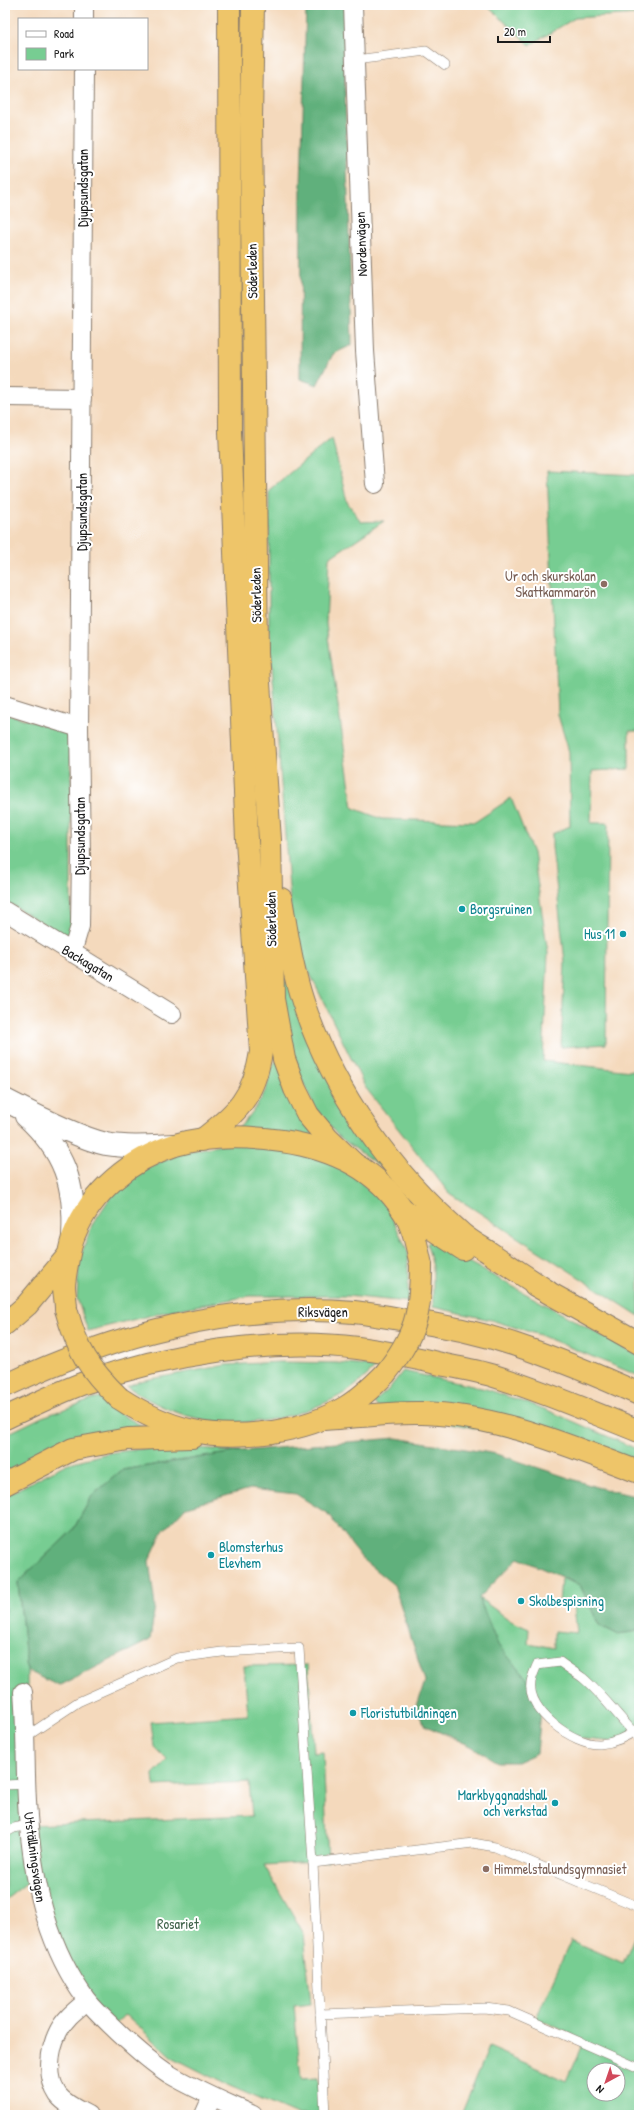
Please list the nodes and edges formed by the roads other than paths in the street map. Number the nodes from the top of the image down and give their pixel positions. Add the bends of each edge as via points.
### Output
1 (84, 5) edge
2 (229, 5) edge
3 (253, 5) edge
4 (353, 5) edge
5 (84, 18) edge
6 (355, 60) junction
7 (445, 65) dead end
8 (84, 70) edge
9 (5, 397) edge
10 (82, 398) junction
11 (375, 484) dead end
12 (5, 705) edge
13 (79, 728) junction
14 (270, 840) junction
15 (5, 911) edge
16 (72, 953) junction
17 (172, 1014) dead end
18 (10, 1102) edge
19 (202, 1140) junction
20 (175, 1145) junction
21 (352, 1162) junction
22 (402, 1209) junction
23 (72, 1244) junction
24 (548, 1291) junction
25 (5, 1324) edge
26 (639, 1343) edge
27 (5, 1386) edge
28 (639, 1394) edge
29 (5, 1418) edge
30 (324, 1419) junction
31 (639, 1431) edge
32 (214, 1436) junction
33 (639, 1472) edge
34 (5, 1484) edge
35 (23, 1692) dead end
36 (637, 1733) edge
37 (27, 1736) junction
38 (27, 1784) junction
39 (5, 1785) edge
40 (28, 1825) junction
41 (5, 1833) edge
42 (313, 1863) junction
43 (639, 1907) edge
44 (87, 2000) junction
45 (320, 2014) junction
46 (639, 2068) edge
47 (212, 2097) junction
48 (68, 2110) edge
49 (88, 2115) edge
50 (204, 2115) edge
51 (253, 2115) edge
52 (325, 2115) edge

1 - 5 street
2 - 19 highway, Söderleden via 230,432 247,840 261,1052 258,1073 250,1092 223,1124
3 - 14 highway, Söderleden via 251,119 257,654
4 - 6 street, Nordenvägen
6 - 7 lane via 426,51
6 - 11 street, Nordenvägen via 365,351
8 - 10 street, Djupsundsgatan
9 - 10 street
10 - 13 street, Djupsundsgatan
12 - 13 street
13 - 16 street, Djupsundsgatan via 80,926
14 - 21 highway, Söderleden via 273,999 284,1059 308,1115
14 - 24 highway via 291,956 303,1002 336,1077 359,1116 383,1151 426,1200 463,1235
15 - 16 street, Backagatan
16 - 17 street, Backagatan
18 - 20 street via 105,1143 134,1147
18 - 23 street via 42,1131 65,1166 75,1210
19 - 20 highway
19 - 21 highway via 237,1136 272,1139 324,1150
20 - 23 highway via 134,1164 99,1194 87,1210
21 - 22 highway via 385,1189
22 - 24 highway via 463,1248
22 - 30 highway, bridge via 414,1237 421,1266 421,1298 417,1319 400,1356 385,1374 363,1395
23 - 25 highway via 27,1306
23 - 32 highway, bridge via 64,1285 66,1309 73,1334 85,1360 119,1398 142,1413 187,1430
24 - 26 highway
27 - 28 highway, Riksvägen via 44,1367 131,1336 251,1313 301,1311 354,1312 437,1324 476,1333 538,1353
29 - 31 highway via 84,1384 137,1368 197,1355 255,1347 302,1346 357,1348 423,1359 493,1376
30 - 32 highway via 291,1429 245,1436
30 - 33 highway via 422,1413 475,1419 533,1433
32 - 34 highway via 128,1440 73,1449
35 - 37 street, Utställningsvägen
36 - 36 lane via 615,1742 598,1744 574,1738 557,1728 533,1699 530,1683 537,1665 560,1662 584,1679
37 - 38 street, Utställningsvägen
37 - 42 lane via 78,1702 177,1658 222,1652 299,1648
38 - 39 lane
38 - 40 street, Utställningsvägen
40 - 41 lane
40 - 44 street, Utställningsvägen via 35,1877 44,1915 60,1954
42 - 43 lane via 473,1843 495,1847
42 - 45 lane
44 - 47 street, Utställningsvägen via 136,2048 169,2074
44 - 48 street via 72,2013 58,2032 50,2058 51,2078
45 - 46 lane via 485,2008 509,2011
45 - 52 lane
47 - 50 street
47 - 51 street, Utställningsvägen
48 - 49 street

